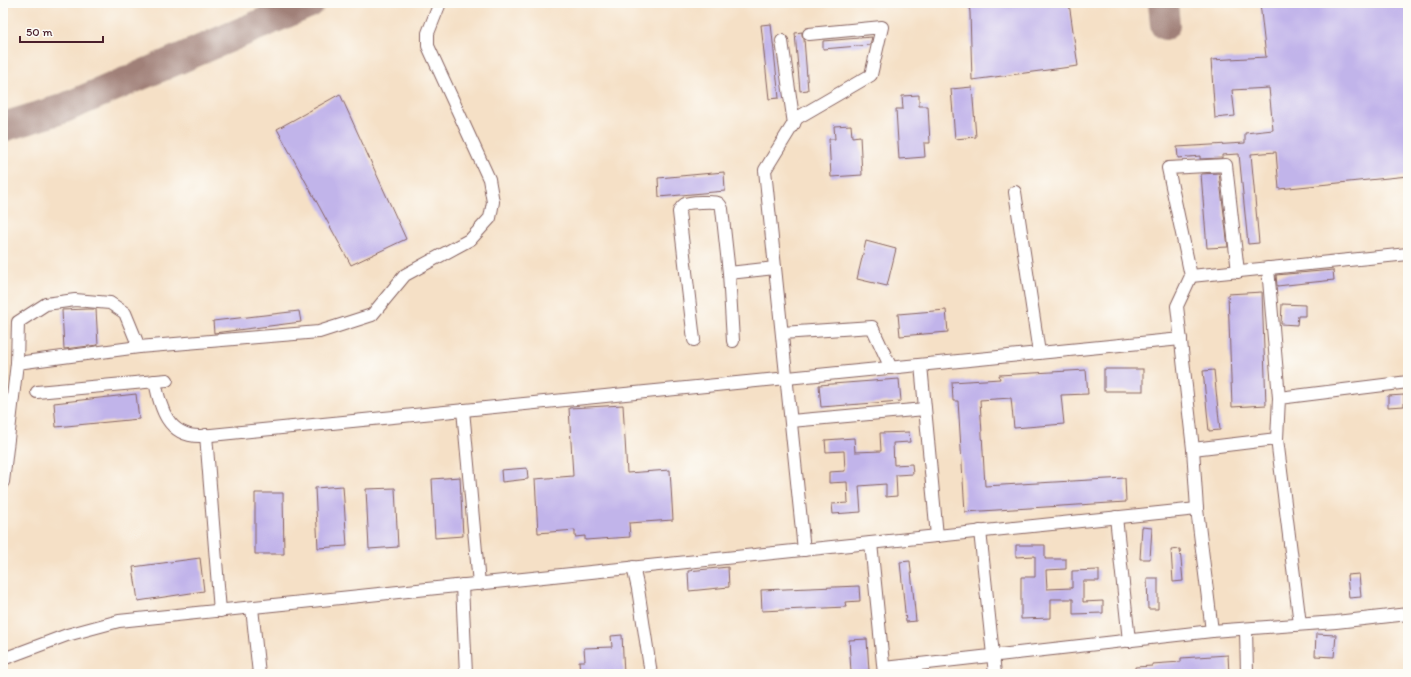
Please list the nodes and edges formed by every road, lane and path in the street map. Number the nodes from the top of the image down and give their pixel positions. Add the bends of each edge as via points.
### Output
1 (440, 3) edge
2 (809, 34) dead end
3 (782, 41) dead end
4 (794, 124) junction
5 (1015, 192) dead end
6 (1408, 254) edge
7 (775, 268) junction
8 (1268, 268) junction
9 (1238, 272) junction
10 (729, 273) junction
11 (1191, 276) junction
12 (782, 333) junction
13 (1181, 339) junction
14 (694, 340) dead end
15 (733, 341) dead end
16 (139, 347) junction
17 (1039, 353) junction
18 (17, 363) junction
19 (921, 365) junction
20 (891, 368) junction
21 (786, 378) junction
22 (1408, 382) edge
23 (37, 392) dead end
24 (1279, 398) junction
25 (925, 409) junction
26 (463, 410) junction
27 (791, 422) junction
28 (206, 435) junction
29 (1277, 439) junction
30 (1193, 449) junction
31 (3, 482) edge
32 (1196, 509) junction
33 (1116, 517) junction
34 (980, 531) junction
35 (937, 536) junction
36 (871, 543) junction
37 (804, 550) junction
38 (633, 567) junction
39 (479, 584) junction
40 (462, 585) junction
41 (252, 608) junction
42 (220, 611) junction
43 (1408, 614) edge
44 (1300, 624) junction
45 (1246, 628) junction
46 (1212, 631) junction
47 (1129, 641) junction
48 (993, 656) junction
49 (3, 659) edge
50 (884, 671) edge
51 (258, 674) edge
52 (466, 674) edge
53 (651, 674) edge
54 (995, 674) edge
55 (1247, 674) edge

1 - 16 lane via 428,33 428,46 489,179 493,202 490,218 471,239 404,275 372,315 319,332
2 - 4 lane via 882,27 871,75 798,118
3 - 4 lane
4 - 7 lane via 765,170
5 - 17 lane
6 - 8 lane
7 - 10 lane
7 - 12 lane
8 - 9 lane
8 - 24 lane
9 - 11 lane
9 - 11 lane via 1226,165 1168,168
10 - 14 lane via 720,205 714,202 685,204 681,207 679,217
10 - 15 lane
11 - 13 lane via 1177,306
12 - 20 lane via 872,327
12 - 21 lane
13 - 17 lane
13 - 30 lane
16 - 18 lane
16 - 18 lane via 125,313 110,303 75,300 46,304 18,322
17 - 19 lane
18 - 31 lane
19 - 20 lane
19 - 25 lane
20 - 21 lane
21 - 26 lane
21 - 27 lane
22 - 24 lane
23 - 28 lane via 161,381 158,398 173,427 189,436
24 - 29 lane
25 - 27 lane
25 - 35 lane
26 - 28 lane
26 - 39 lane
27 - 37 lane
28 - 42 lane
29 - 30 lane
29 - 44 lane
30 - 32 lane
32 - 33 lane
32 - 46 lane
33 - 34 lane
33 - 47 lane
34 - 35 lane
34 - 48 lane
35 - 36 lane
36 - 37 lane
36 - 50 lane
37 - 38 lane
38 - 39 lane
38 - 53 lane
39 - 40 lane
40 - 41 lane
40 - 52 lane
41 - 42 lane
41 - 51 lane
42 - 49 lane via 119,621 67,635
43 - 44 lane
44 - 45 lane
45 - 46 lane
45 - 55 lane
46 - 47 lane
47 - 48 lane
48 - 50 lane
48 - 54 lane

